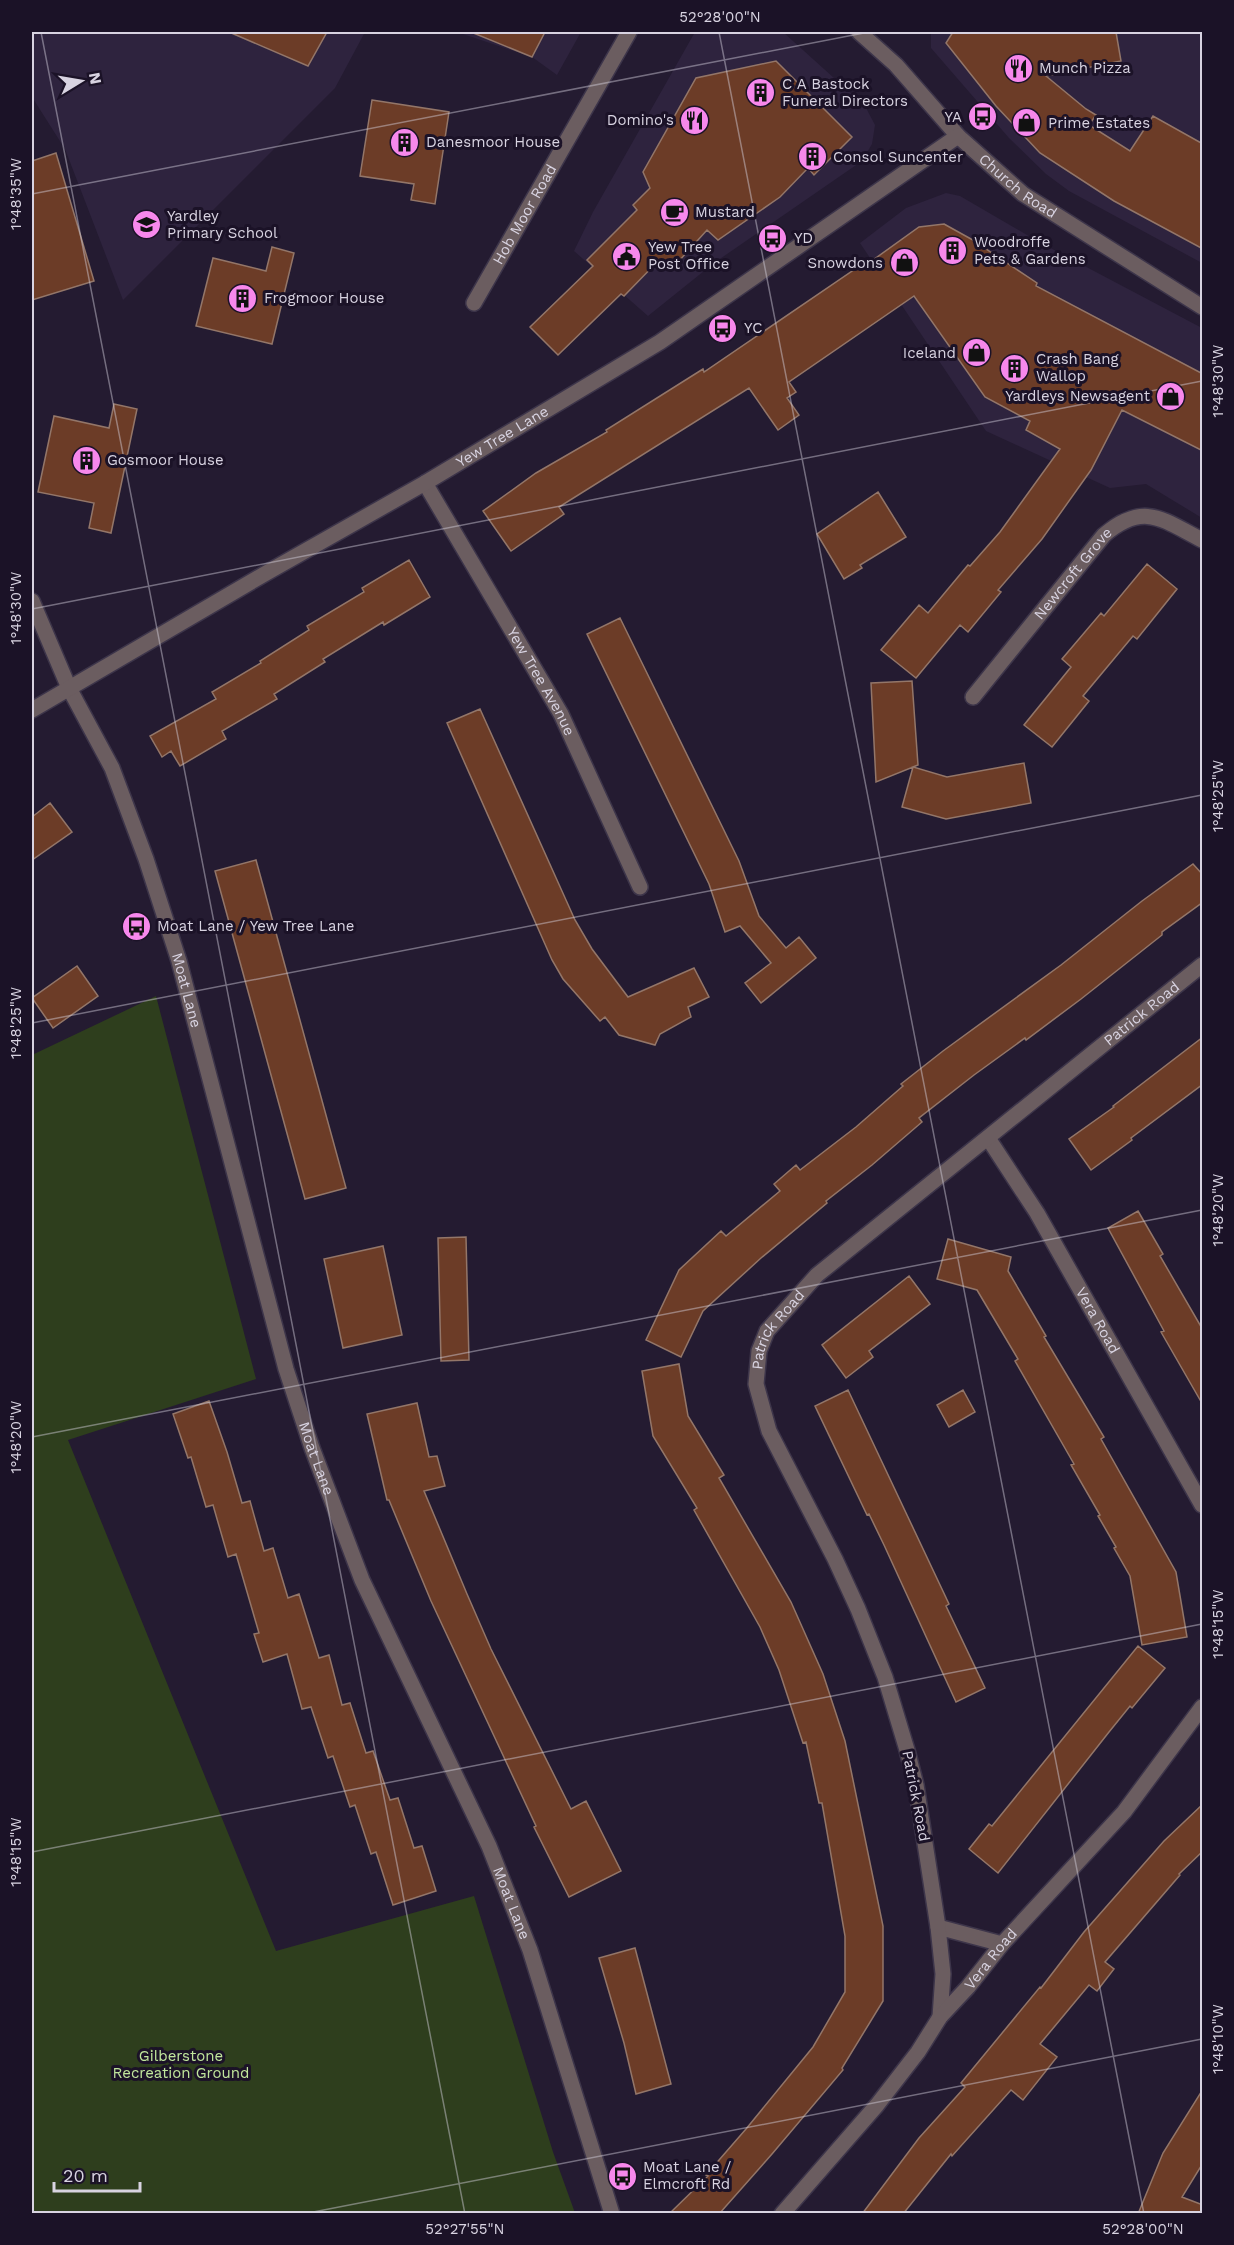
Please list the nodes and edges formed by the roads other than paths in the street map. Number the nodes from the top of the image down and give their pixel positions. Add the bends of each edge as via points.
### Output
1 (629, 32) edge
2 (859, 32) edge
3 (958, 136) junction
4 (474, 303) dead end
5 (1203, 307) edge
6 (425, 483) junction
7 (1203, 540) edge
8 (32, 602) edge
9 (69, 688) junction
10 (973, 697) dead end
11 (32, 710) edge
12 (640, 887) dead end
13 (1203, 965) edge
14 (988, 1138) junction
15 (1203, 1505) edge
16 (1203, 1707) edge
17 (938, 1927) junction
18 (1002, 1944) junction
19 (940, 2017) junction
20 (612, 2214) edge
21 (782, 2214) edge

1 - 4 street, Hob Moor Road
2 - 3 street, Church Road via 896,65
3 - 5 street, Church Road via 1023,194
3 - 6 street, Yew Tree Lane via 660,342
6 - 9 street, Yew Tree Lane
6 - 12 street, Yew Tree Avenue via 561,714
7 - 10 street, Newcroft Grove via 1156,516 1117,524
8 - 9 street, Moat Lane
9 - 11 street, Yew Tree Lane
9 - 20 street, Moat Lane via 112,768 176,950 286,1369 312,1449 362,1580 489,1846 530,1950
13 - 14 street, Patrick Road
14 - 15 street, Vera Road via 1037,1213
14 - 17 street, Patrick Road via 817,1275 767,1331 757,1367 756,1384 769,1431 835,1559 885,1677 916,1785
16 - 18 street, Vera Road via 1124,1812
17 - 18 street
17 - 19 street, Patrick Road via 943,1974
18 - 19 street, Vera Road
19 - 21 street, Vera Road via 877,2105

